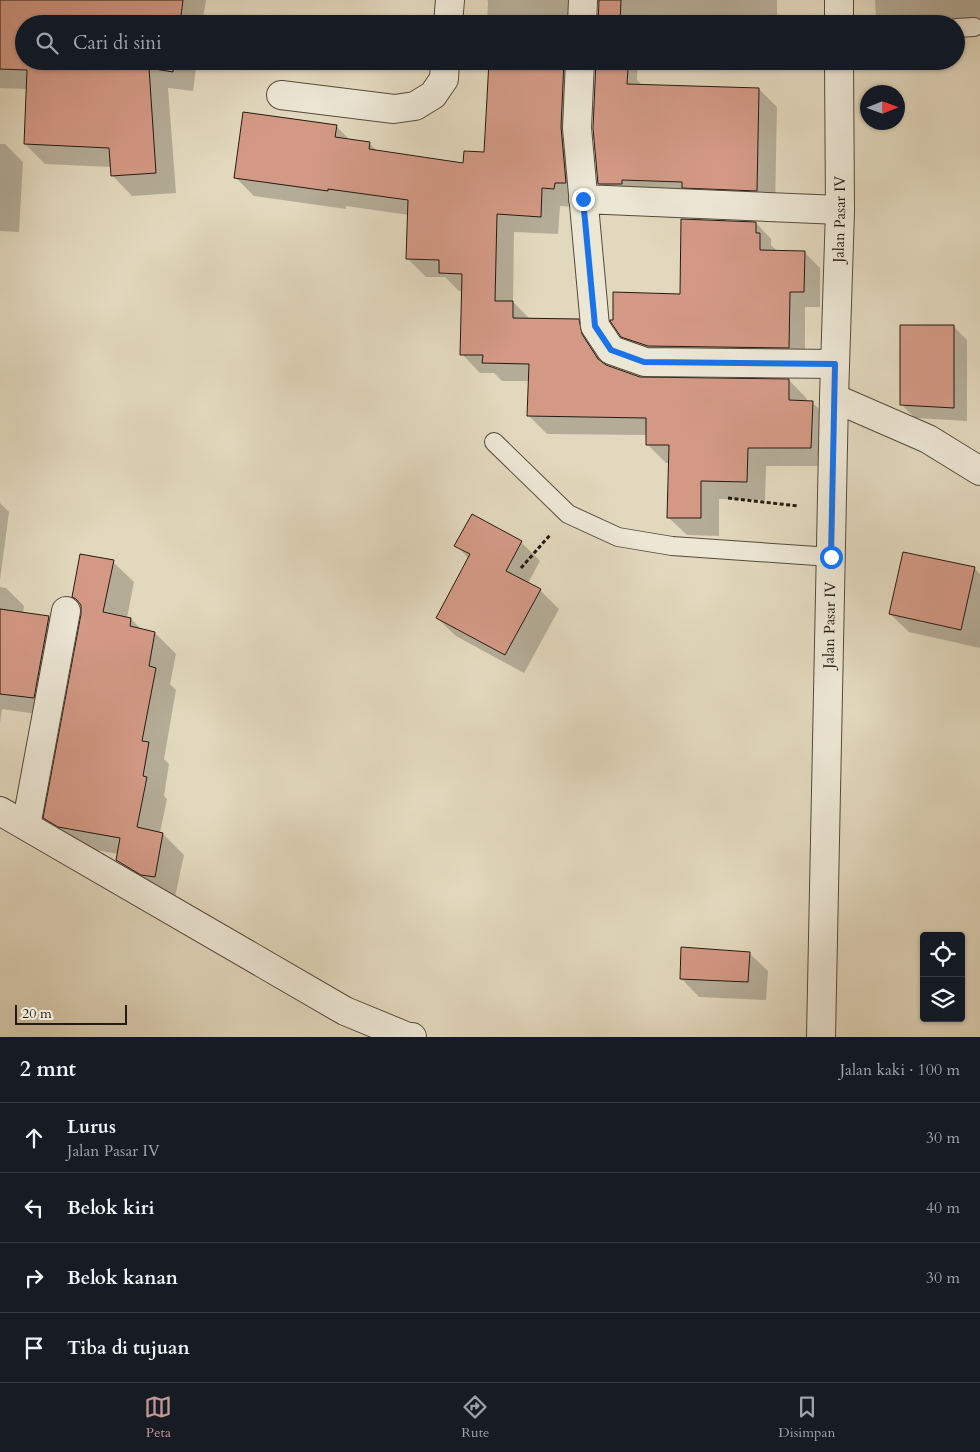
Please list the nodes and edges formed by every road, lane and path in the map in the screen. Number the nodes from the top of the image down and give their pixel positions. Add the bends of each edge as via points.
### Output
1 (450, 0) edge
2 (583, 0) edge
3 (839, 0) edge
4 (449, 15) edge
5 (582, 15) edge
6 (838, 15) edge
7 (974, 27) dead end
8 (965, 28) edge
9 (444, 70) edge
10 (580, 70) edge
11 (839, 70) edge
12 (281, 95) dead end
13 (583, 199) junction
14 (840, 210) junction
15 (835, 364) junction
16 (834, 398) junction
17 (494, 442) dead end
18 (980, 471) edge
19 (728, 498) dead end
20 (568, 514) junction
21 (832, 518) junction
22 (831, 557) junction
23 (521, 568) dead end
24 (66, 611) dead end
25 (0, 811) edge
26 (26, 826) junction
27 (412, 1037) edge
28 (821, 1037) edge

1 - 4 street
2 - 5 street
3 - 6 street
7 - 8 lane
9 - 12 street via 444,79 433,95 416,106 394,109
10 - 13 street via 577,128
11 - 14 street, Jalan Pasar IV
13 - 14 street
13 - 15 street via 595,326 611,350 644,362
14 - 15 street, Jalan Pasar IV
15 - 16 street, Jalan Pasar IV
16 - 18 street via 928,439
16 - 21 street, Jalan Pasar IV
17 - 20 lane
19 - 21 path via 799,506
20 - 22 lane via 618,537 672,546
20 - 23 path
21 - 22 street, Jalan Pasar IV
22 - 28 street, Jalan Pasar IV
24 - 26 street
25 - 26 street
26 - 27 street via 345,1011

